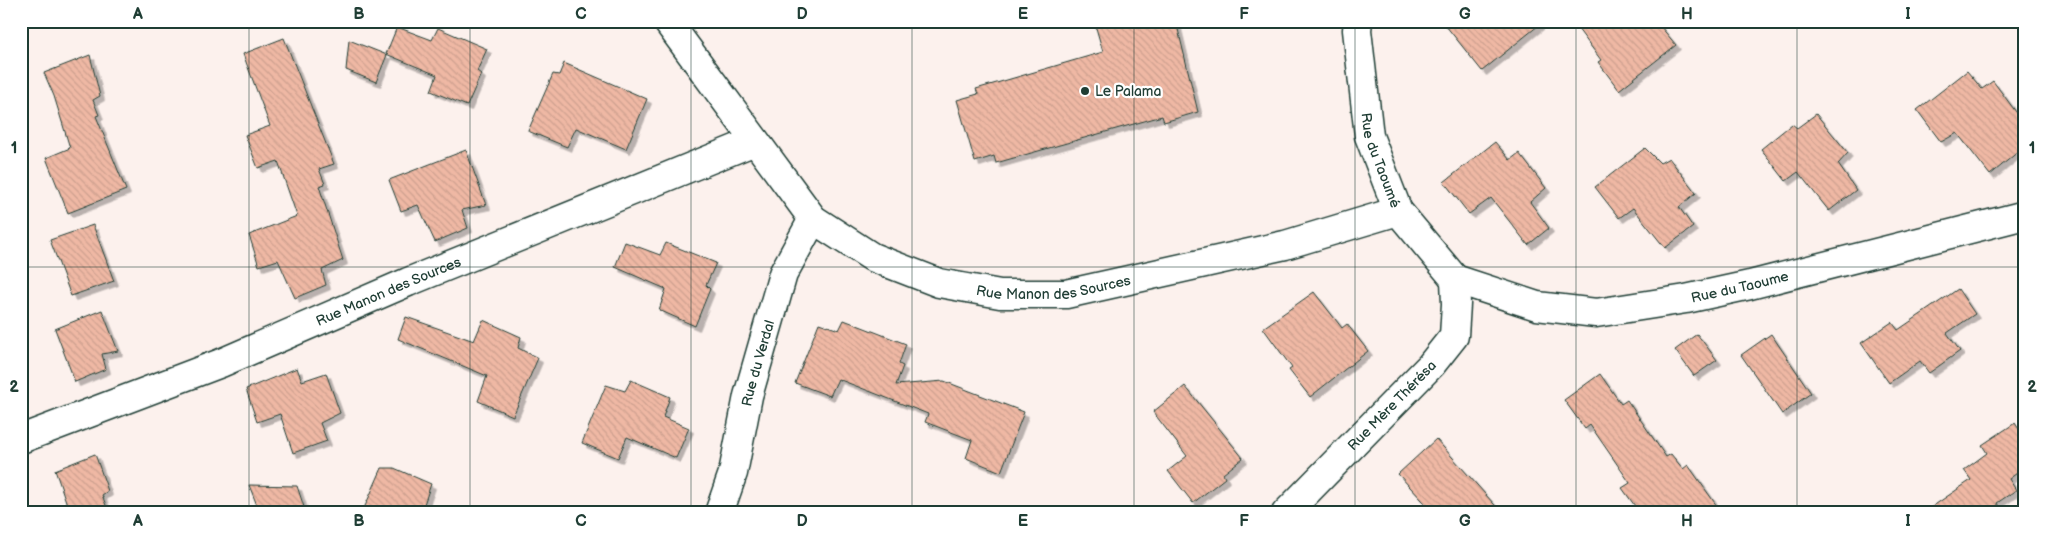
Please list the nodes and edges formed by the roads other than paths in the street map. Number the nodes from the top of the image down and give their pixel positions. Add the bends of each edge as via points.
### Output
1 (667, 21) edge
2 (1358, 21) edge
3 (755, 141) junction
4 (1398, 211) junction
5 (2025, 215) edge
6 (813, 219) junction
7 (1455, 279) junction
8 (21, 440) edge
9 (719, 513) edge
10 (1286, 513) edge

1 - 3 street, Rue Manon des Sources
2 - 4 street, Rue du Taoumé via 1369,136
3 - 6 street, Rue Manon des Sources
3 - 8 street, Rue Manon des Sources via 408,282 221,363
4 - 6 street, Rue Manon des Sources via 1285,245 1066,294 1000,294 939,283 872,256
4 - 7 street, Rue du Taoumé
5 - 7 street, Rue du Taoume via 1750,285 1596,313 1537,306
6 - 9 street, Rue du Verdal via 783,274 748,396 733,472
7 - 10 street, Rue Mère Thérésa via 1454,336 1431,365

